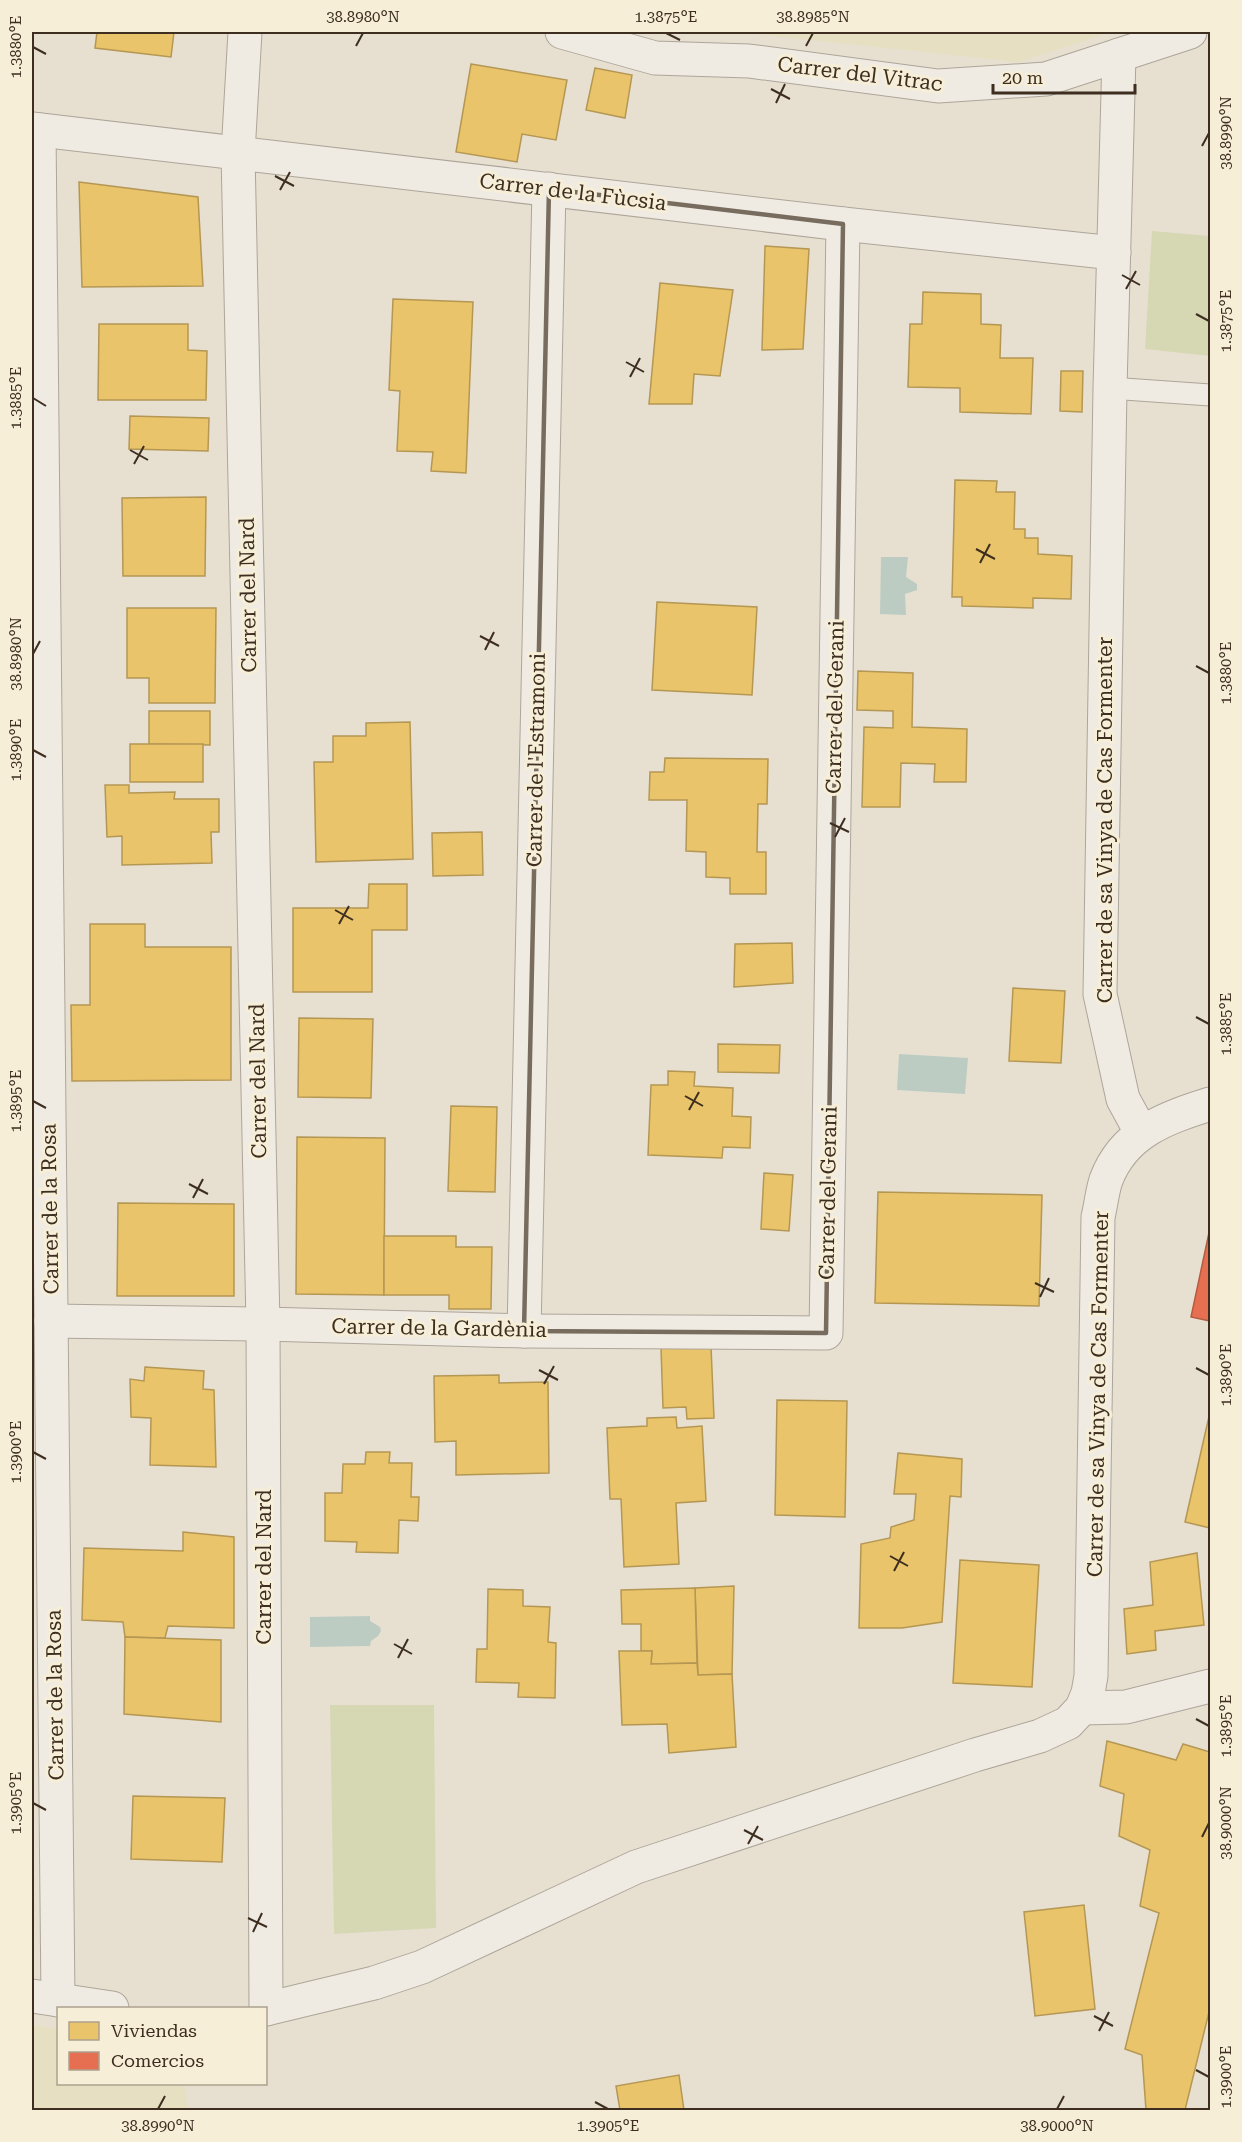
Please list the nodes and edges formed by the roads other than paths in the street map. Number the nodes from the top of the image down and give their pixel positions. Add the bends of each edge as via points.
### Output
1 (245, 32) edge
2 (562, 32) edge
3 (1190, 32) edge
4 (1119, 55) junction
5 (35, 129) edge
6 (238, 153) junction
7 (549, 189) junction
8 (843, 224) junction
9 (1114, 253) junction
10 (1110, 388) junction
11 (1210, 395) edge
12 (1210, 1104) edge
13 (1141, 1132) junction
14 (51, 1321) junction
15 (263, 1324) junction
16 (524, 1331) junction
17 (826, 1334) joint
18 (1210, 1686) edge
19 (1083, 1708) junction
20 (45, 1998) edge
21 (105, 2007) edge
22 (266, 2007) edge
23 (267, 2009) edge

1 - 6 street
2 - 4 street, Carrer del Vitrac via 655,58 749,61 938,86 1046,79
3 - 4 street, Carrer del Vitrac
4 - 9 street, Carrer de sa Vinya de Cas Formenter
5 - 6 street, Carrer de la Fùcsia
5 - 14 street, Carrer de la Rosa
6 - 7 street, Carrer de la Fùcsia
6 - 15 street, Carrer del Nard
7 - 8 street, Carrer de la Fùcsia
7 - 16 street, Carrer de l'Estramoni
8 - 9 street, Carrer de la Fùcsia
8 - 17 street, Carrer del Gerani
9 - 10 street, Carrer de sa Vinya de Cas Formenter
10 - 11 lane
10 - 13 street, Carrer de sa Vinya de Cas Formenter via 1100,994 1122,1099
12 - 13 street
13 - 19 street, Carrer de sa Vinya de Cas Formenter via 1122,1151 1106,1180 1098,1217 1093,1624 1091,1676
14 - 15 street, Carrer de la Gardènia
14 - 20 street, Carrer de la Rosa
15 - 16 street, Carrer de la Gardènia
15 - 22 street, Carrer del Nard
16 - 17 street, Carrer de la Gardènia
18 - 19 street via 1126,1707
19 - 23 street via 1068,1723 1040,1736 636,1867 422,1967
20 - 21 street

